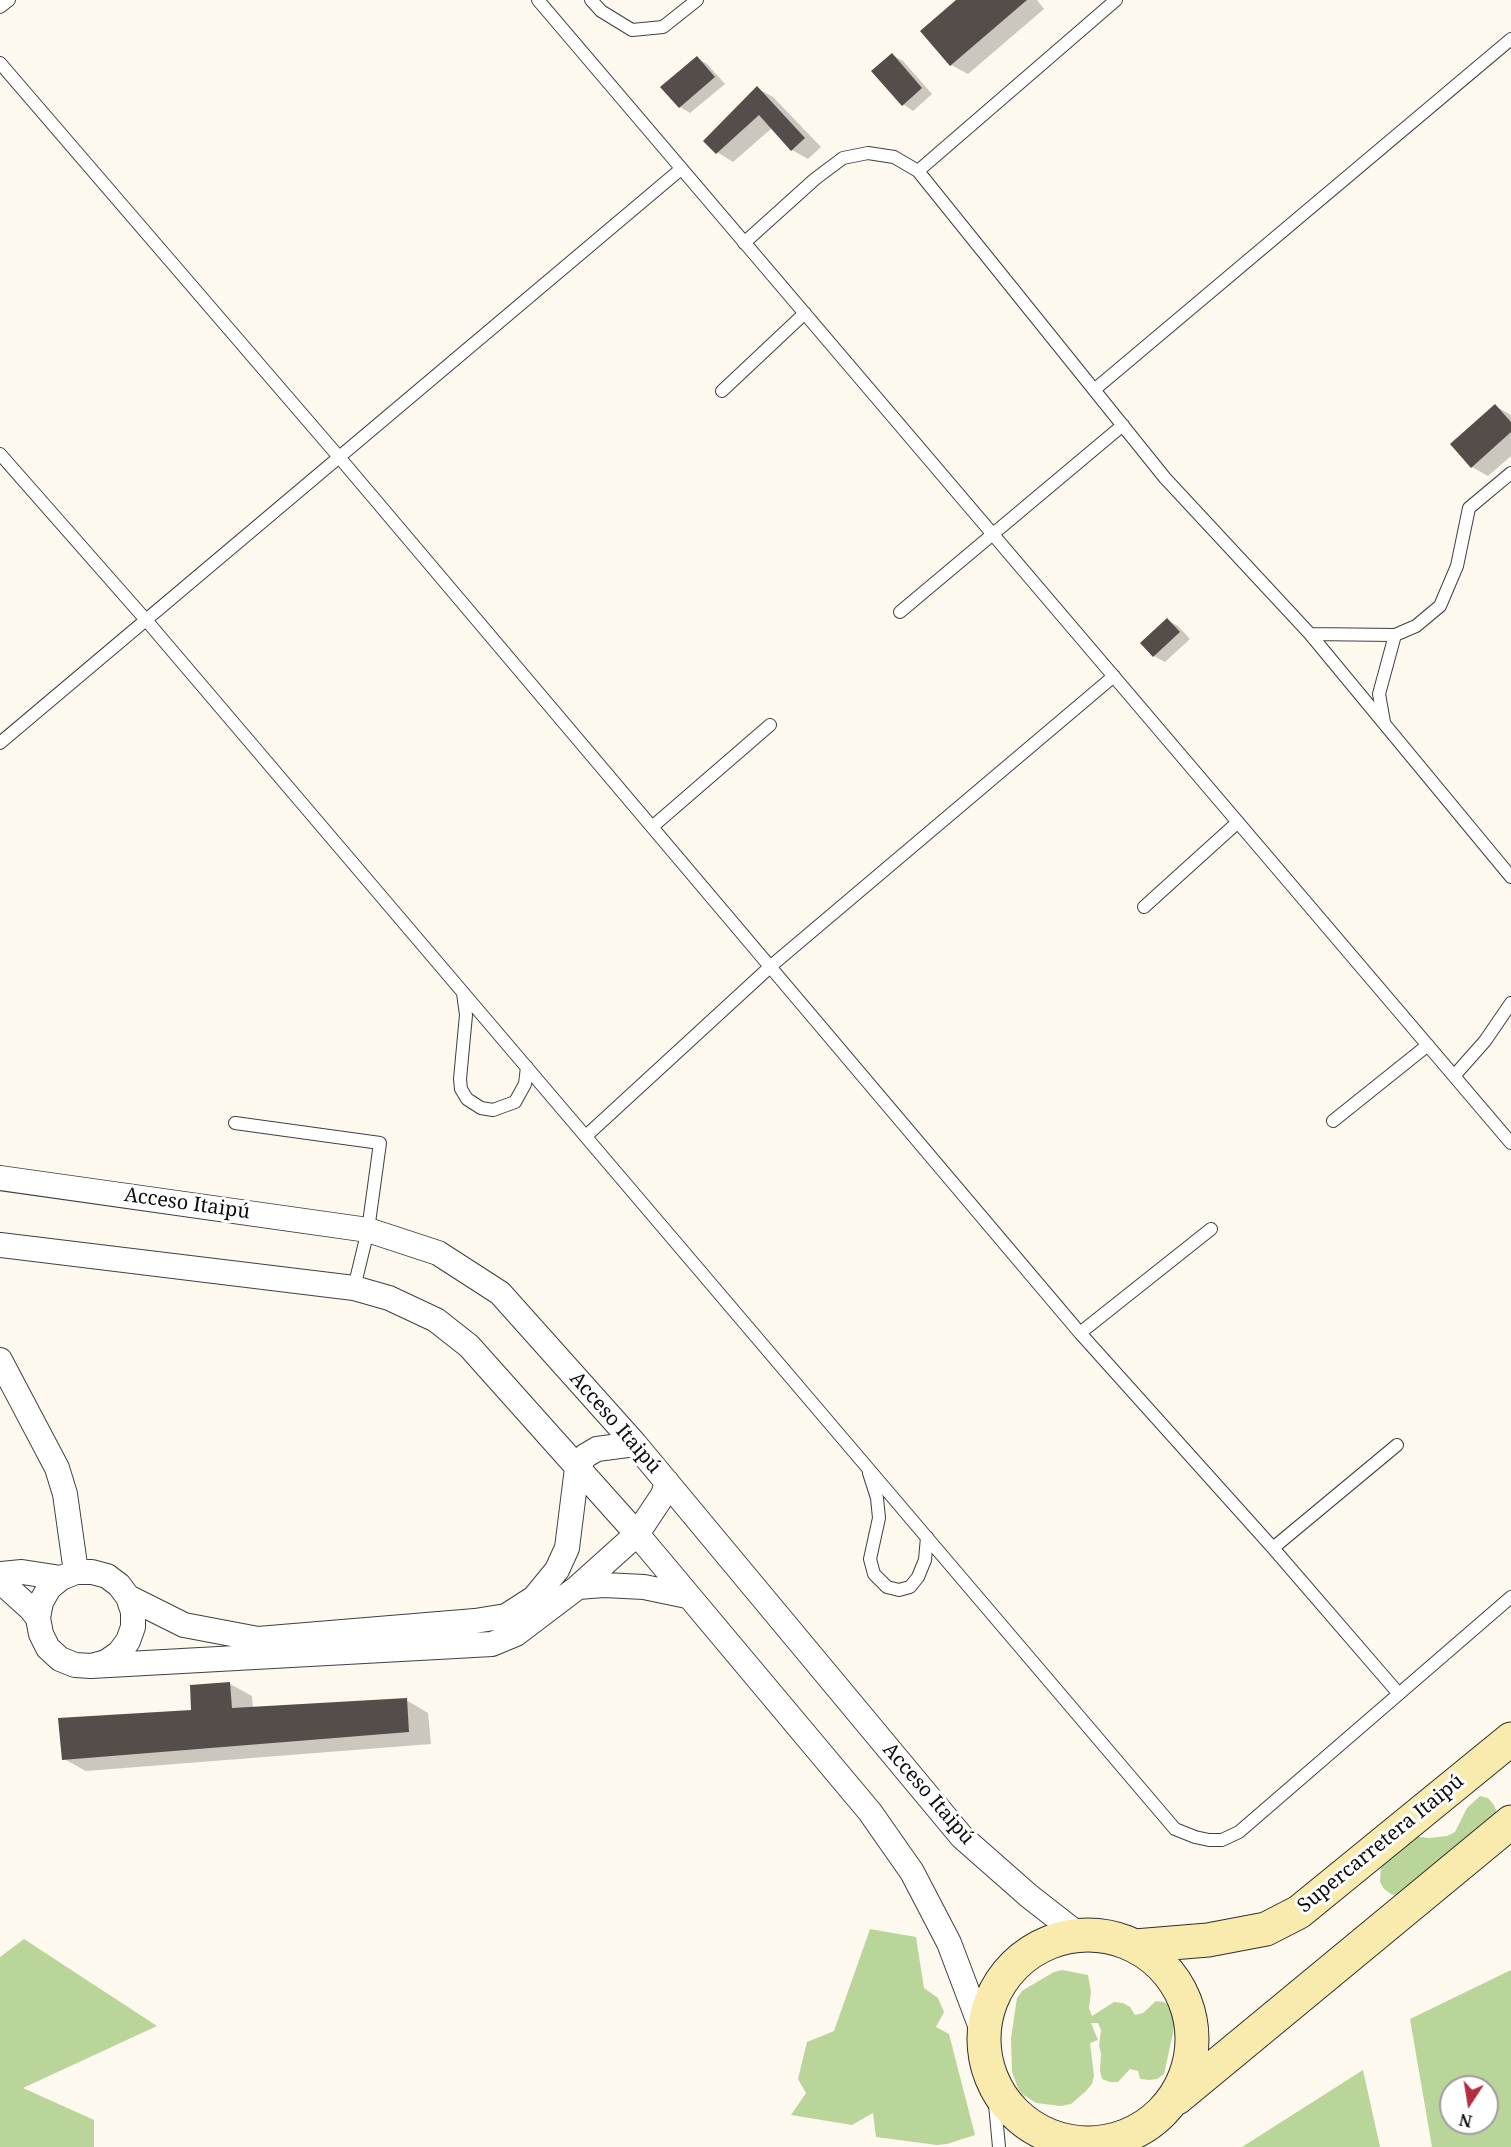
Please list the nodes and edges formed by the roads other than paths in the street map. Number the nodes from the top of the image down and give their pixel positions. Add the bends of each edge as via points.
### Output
1 (9, 0) edge
2 (538, 0) edge
3 (591, 0) edge
4 (697, 0) edge
5 (1116, 0) edge
6 (0, 8) edge
7 (1511, 39) edge
8 (0, 63) edge
9 (681, 169) junction
10 (918, 171) junction
11 (744, 243) junction
12 (805, 313) junction
13 (1094, 390) junction
14 (722, 391) dead end
15 (1122, 425) junction
16 (0, 454) edge
17 (339, 457) junction
18 (1511, 473) edge
19 (992, 534) junction
20 (900, 612) dead end
21 (146, 620) junction
22 (1310, 634) junction
23 (1395, 635) junction
24 (1114, 676) junction
25 (1385, 724) junction
26 (770, 725) dead end
27 (0, 743) edge
28 (1238, 822) junction
29 (652, 826) junction
30 (1511, 877) edge
31 (1144, 907) dead end
32 (771, 966) junction
33 (463, 992) junction
34 (1511, 1003) edge
35 (1428, 1045) junction
36 (527, 1067) junction
37 (1454, 1076) junction
38 (1333, 1121) dead end
39 (235, 1123) dead end
40 (586, 1136) junction
41 (1511, 1143) edge
42 (0, 1178) edge
43 (1211, 1228) dead end
44 (368, 1230) junction
45 (0, 1245) edge
46 (354, 1288) junction
47 (1080, 1333) junction
48 (0, 1360) edge
49 (635, 1444) junction
50 (1397, 1444) dead end
51 (867, 1467) junction
52 (578, 1468) junction
53 (667, 1482) junction
54 (637, 1534) junction
55 (927, 1538) junction
56 (1273, 1548) junction
57 (0, 1574) edge
58 (69, 1575) junction
59 (0, 1581) edge
60 (578, 1587) junction
61 (687, 1596) junction
62 (128, 1597) junction
63 (1511, 1597) edge
64 (38, 1618) junction
65 (91, 1666) junction
66 (1400, 1694) junction
67 (1511, 1738) edge
68 (1511, 1822) edge
69 (1079, 1935) junction
70 (1135, 1946) junction
71 (983, 2033) junction
72 (993, 2083) junction
73 (1172, 2103) junction
74 (1126, 2141) edge
75 (999, 2147) edge

1 - 6 lane
2 - 9 lane
3 - 4 lane via 632,30 663,27
5 - 10 lane
7 - 13 lane
8 - 17 lane
9 - 11 lane
9 - 17 lane
10 - 11 lane via 894,157 868,153 843,158
10 - 13 lane
11 - 12 lane
12 - 14 lane
12 - 19 lane
13 - 15 lane
15 - 19 lane
15 - 22 lane via 1165,478
16 - 21 lane
17 - 21 lane
17 - 29 lane
18 - 23 lane via 1469,508 1457,566 1440,606 1416,626
19 - 20 lane
19 - 24 lane
21 - 27 lane
21 - 33 lane
22 - 23 lane
22 - 25 lane
23 - 25 lane via 1379,694
24 - 28 lane
24 - 32 lane
25 - 30 lane
26 - 29 lane
28 - 31 lane
28 - 35 lane
29 - 32 lane
32 - 40 lane
32 - 47 lane
33 - 36 lane
33 - 36 lane via 466,1015 460,1079 467,1099 493,1110 515,1102 525,1084
34 - 37 lane
35 - 37 lane
35 - 38 lane
36 - 40 lane
37 - 41 lane
39 - 44 lane via 380,1143
40 - 51 lane
42 - 44 street, Acceso Itaipú
43 - 47 lane
44 - 46 lane
44 - 49 street, Acceso Itaipú via 438,1253 500,1293
45 - 46 street
46 - 52 street via 389,1298 436,1320 469,1346
47 - 56 lane
48 - 58 street via 57,1468 65,1494
49 - 52 street via 597,1449 585,1456
49 - 53 street, Acceso Itaipú
50 - 56 lane
51 - 55 lane
51 - 55 lane via 879,1518 870,1559 874,1574 887,1587 910,1587 925,1560
52 - 54 street
52 - 62 street via 567,1548 557,1570 534,1598 506,1616 258,1639 184,1625
53 - 54 street via 663,1495
53 - 69 street, Acceso Itaipú via 963,1837
54 - 60 street
54 - 61 street
55 - 66 lane via 1175,1829 1195,1837 1222,1840 1239,1833
56 - 66 lane
57 - 58 street
58 - 62 street via 92,1572 107,1576
58 - 64 street via 49,1588
59 - 64 street
60 - 61 street via 644,1587
60 - 65 street via 516,1634 492,1644
61 - 71 street via 870,1812 912,1872 949,1943
62 - 65 street via 133,1627 128,1641 106,1662
63 - 66 lane
64 - 65 street via 48,1648 60,1659
67 - 70 street, Supercarretera Itaipú via 1299,1912 1266,1929 1208,1940
68 - 73 street, Supercarretera Itaipú
69 - 70 street, Supercarretera Itaipú via 1108,1936
69 - 71 street, Supercarretera Itaipú via 1050,1941 1024,1956 1003,1977 989,2004
70 - 73 street, Supercarretera Itaipú via 1161,1963 1179,1987 1191,2016 1193,2047 1189,2067
71 - 72 street, Supercarretera Itaipú via 985,2059
72 - 74 street, Supercarretera Itaipú via 1011,2110 1037,2131 1068,2142
72 - 75 lane
73 - 74 street, Supercarretera Itaipú

